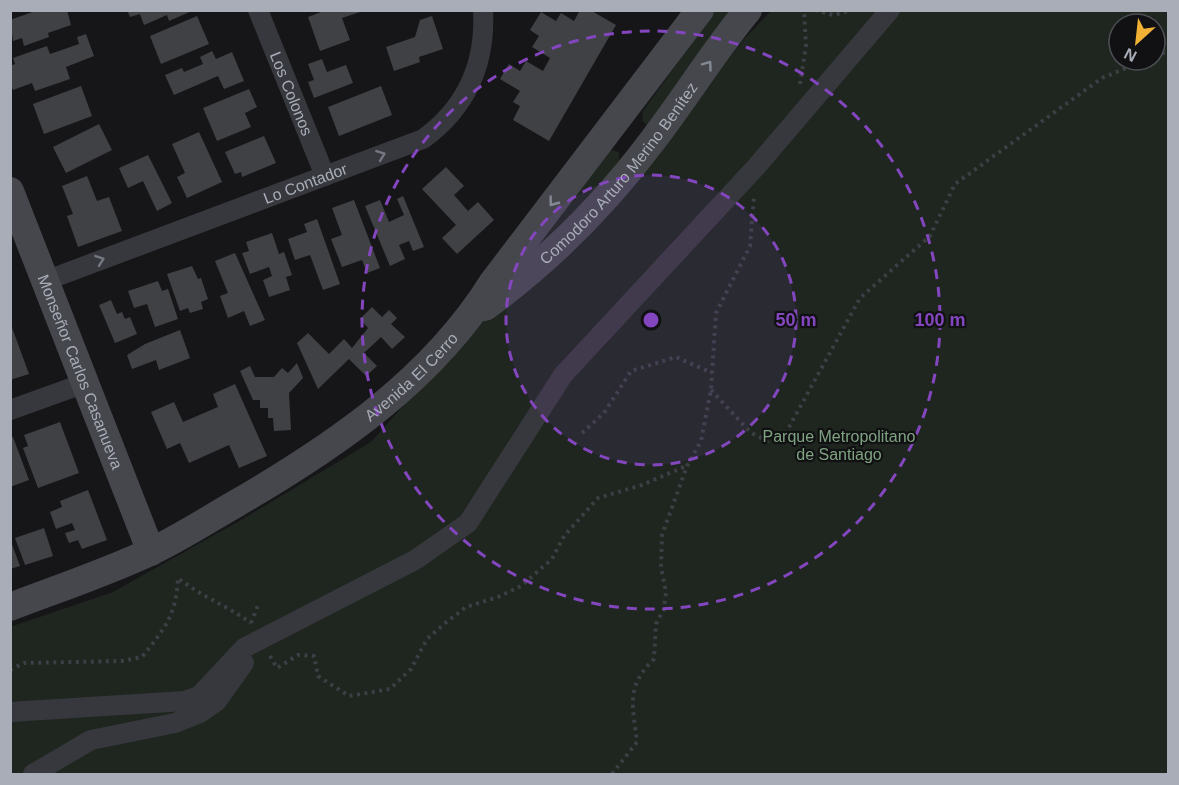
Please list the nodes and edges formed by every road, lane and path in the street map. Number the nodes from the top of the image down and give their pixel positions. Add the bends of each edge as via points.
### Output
1 (258, 10) edge
2 (483, 10) edge
3 (700, 10) edge
4 (748, 10) edge
5 (804, 10) edge
6 (815, 10) edge
7 (852, 10) edge
8 (890, 10) edge
9 (1117, 72) edge
10 (796, 89) dead end
11 (627, 108) junction
12 (653, 140) junction
13 (589, 156) junction
14 (756, 167) junction
15 (325, 176) junction
16 (622, 178) junction
17 (13, 203) edge
18 (45, 281) junction
19 (471, 317) junction
20 (712, 373) junction
21 (85, 383) junction
22 (711, 389) junction
23 (10, 410) edge
24 (582, 433) dead end
25 (687, 466) junction
26 (151, 552) junction
27 (10, 607) edge
28 (256, 631) junction
29 (10, 670) edge
30 (10, 712) edge
31 (33, 774) edge
32 (612, 774) edge

1 - 15 street, Los Colonos
15 -> 2 street, Lo Contador via 423,139 442,125 460,105 473,80 480,57
3 - 11 street, Avenida El Cerro
12 -> 4 street, Comodoro Arturo Merino Benítez
5 - 10 path via 806,46 802,80
6 - 7 path via 833,15
8 - 14 street
9 - 22 path via 1102,78 955,184 930,236 860,298 783,438 767,441 750,432
11 - 12 street via 628,129 639,138
11 - 13 street, Avenida El Cerro
12 - 16 street, Comodoro Arturo Merino Benítez
13 - 16 street via 602,149 618,154 624,169
13 -> 19 street, Avenida El Cerro
14 - 20 path via 750,246 716,313
14 - 28 street via 563,375 468,523 415,560
18 -> 15 street, Lo Contador
16 - 19 street, Comodoro Arturo Merino Benítez via 524,278
17 - 18 street, Monseñor Carlos Casanueva
18 - 21 street, Monseñor Carlos Casanueva
19 - 26 street, Avenida El Cerro via 422,369 355,427 285,475
20 - 22 path
20 - 24 path via 676,357 632,370 604,413
21 - 23 street
21 - 26 street, Monseñor Carlos Casanueva
22 - 25 path via 701,441
25 - 28 path via 598,498 564,536 552,560 521,586 466,608 444,624 427,639 411,669 390,689 349,696 318,676 314,656 298,655 277,668
25 - 32 path via 662,535 661,567 666,592 657,624 654,658 640,673 630,707 637,742
26 - 27 street, Avenida El Cerro
28 - 29 path via 233,610 199,596 178,578 177,603 163,631 142,657 24,663
28 - 30 street via 199,696 185,701
28 - 31 street via 210,707 175,723 91,740

